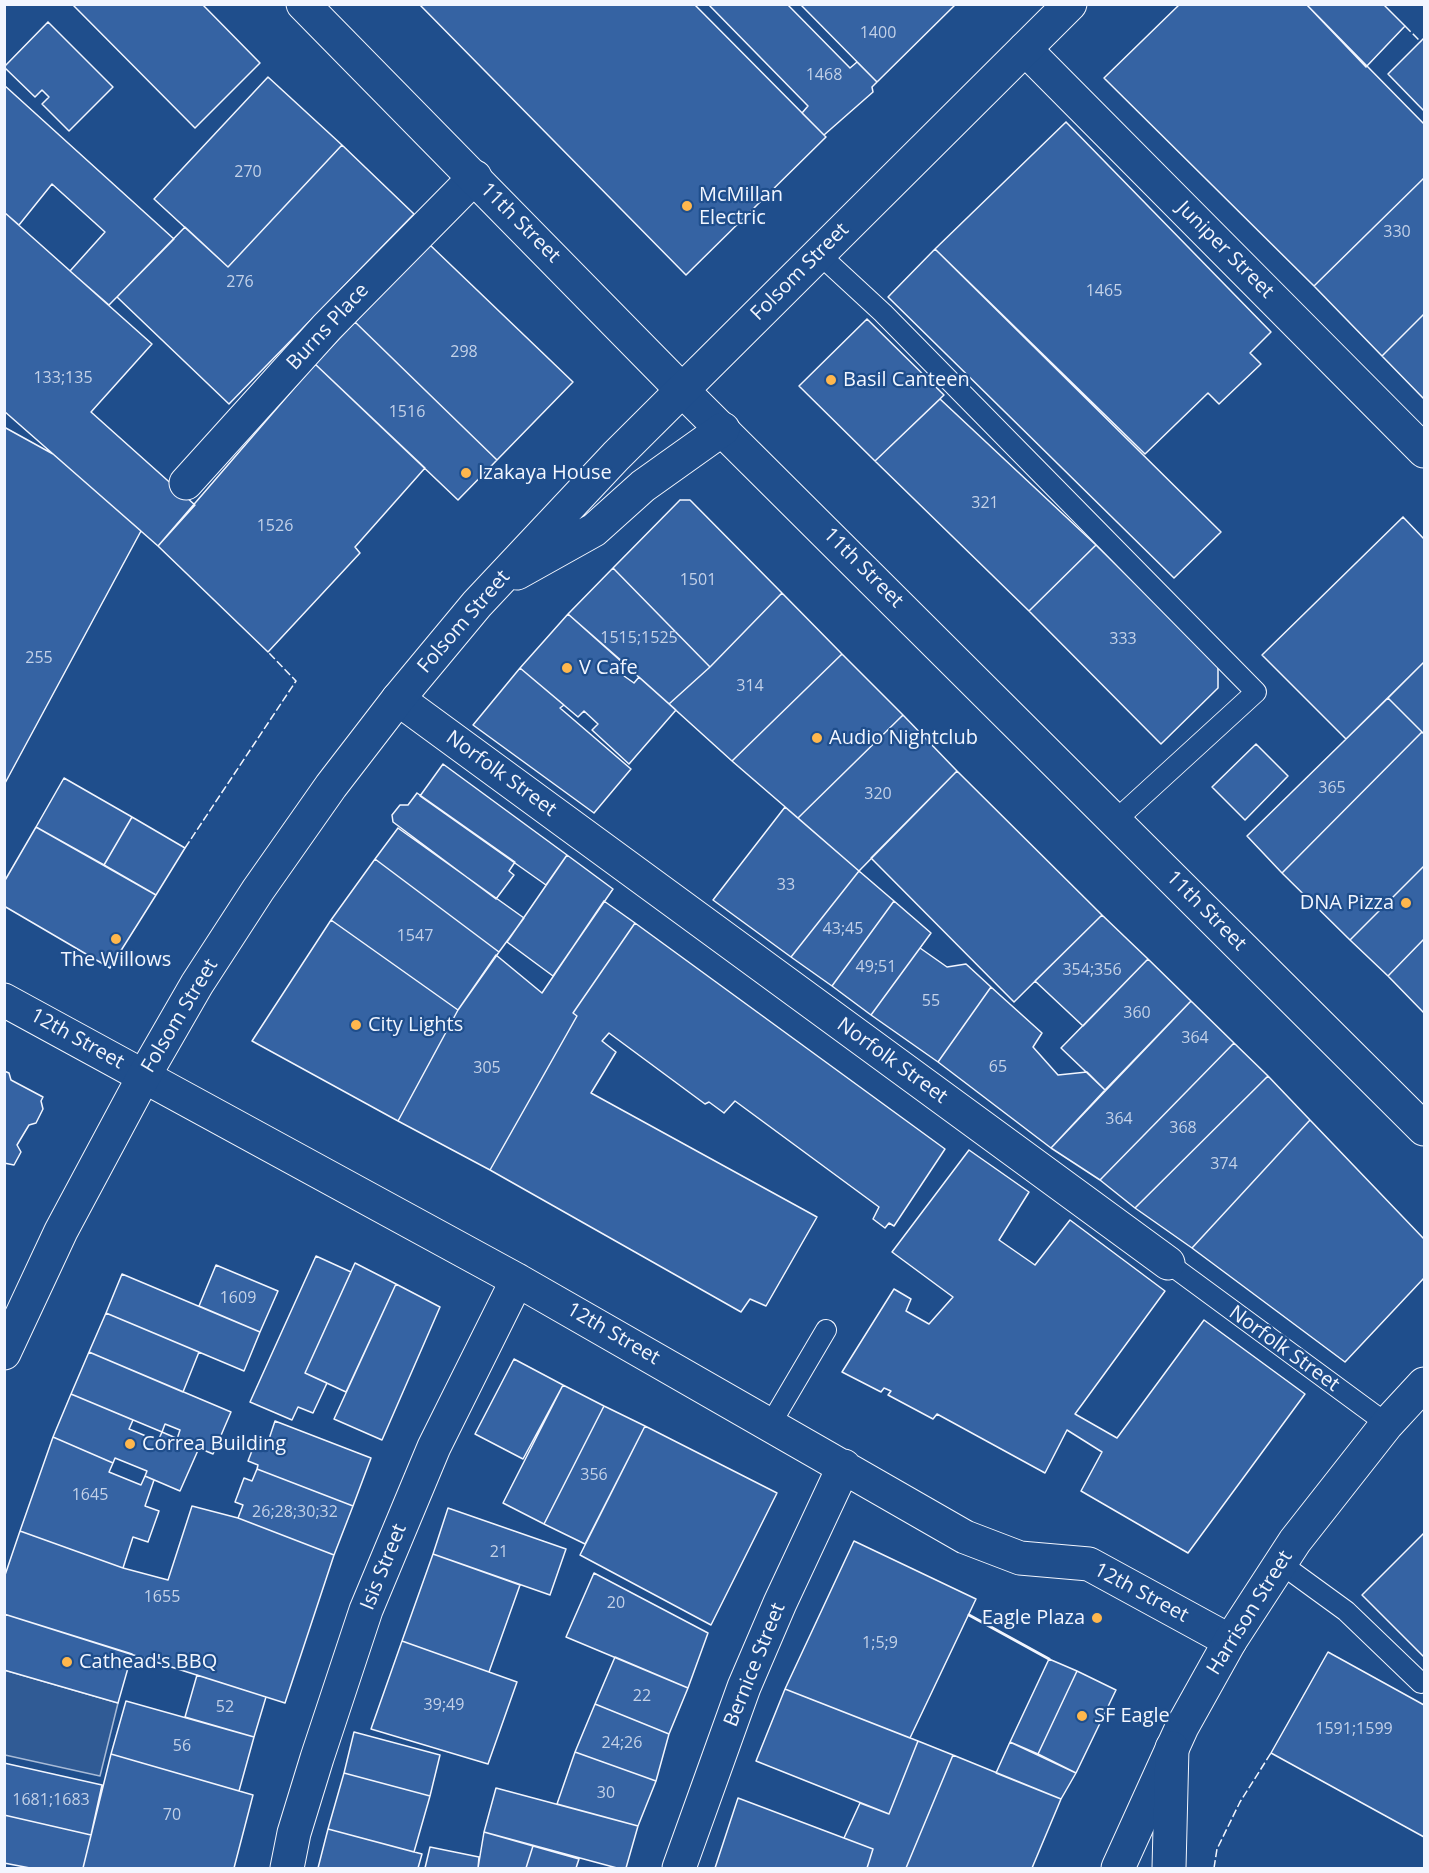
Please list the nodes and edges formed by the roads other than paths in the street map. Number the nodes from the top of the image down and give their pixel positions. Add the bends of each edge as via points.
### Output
1 (303, 4) edge
2 (1070, 4) edge
3 (1025, 49) junction
4 (475, 177) junction
5 (818, 253) junction
6 (682, 390) junction
7 (723, 429) junction
8 (1425, 451) edge
9 (186, 483) dead end
10 (492, 588) junction
11 (398, 699) junction
12 (1116, 820) junction
13 (4, 1000) edge
14 (144, 1076) junction
15 (1425, 1129) edge
16 (1168, 1263) joint
17 (517, 1280) junction
18 (826, 1330) dead end
19 (4, 1353) edge
20 (1425, 1384) edge
21 (1387, 1424) junction
22 (770, 1425) junction
23 (844, 1466) junction
24 (1280, 1563) junction
25 (1230, 1641) junction
26 (1421, 1683) dead end
27 (1172, 1748) junction
28 (287, 1869) edge
29 (679, 1869) edge
30 (1118, 1869) edge
31 (1169, 1869) edge

1 - 4 street, 11th Street
2 - 3 street, Folsom Street
3 - 5 street, Folsom Street
3 - 8 street, Juniper Street
4 - 6 street, 11th Street
4 - 9 street, Burns Place via 327,327
5 - 6 street, Folsom Street
5 - 12 lane via 883,313 1256,692
6 - 7 street, 11th Street
6 - 10 street, Folsom Street
7 - 10 street via 643,486 594,530
7 - 12 street, 11th Street
10 - 11 street, Folsom Street
11 - 14 street, Folsom Street via 258,890
11 - 16 street, Norfolk Street
12 - 15 street, 11th Street
13 - 14 street, 12th Street
14 - 17 street, 12th Street
14 - 19 street, Folsom Street via 61,1231
16 - 21 lane, Norfolk Street
17 - 22 street, 12th Street
17 - 28 street, Isis Street via 434,1447 370,1600 316,1758
18 - 22 lane
20 - 21 street, Harrison Street
21 - 24 street, Harrison Street
22 - 23 street, 12th Street
23 - 25 street, 12th Street via 965,1537 1020,1558 1089,1564
23 - 29 street, Bernice Street via 744,1687
24 - 25 street, Harrison Street
24 - 26 lane via 1346,1611
25 - 27 street, Harrison Street
27 - 30 street, Harrison Street
27 - 31 street

